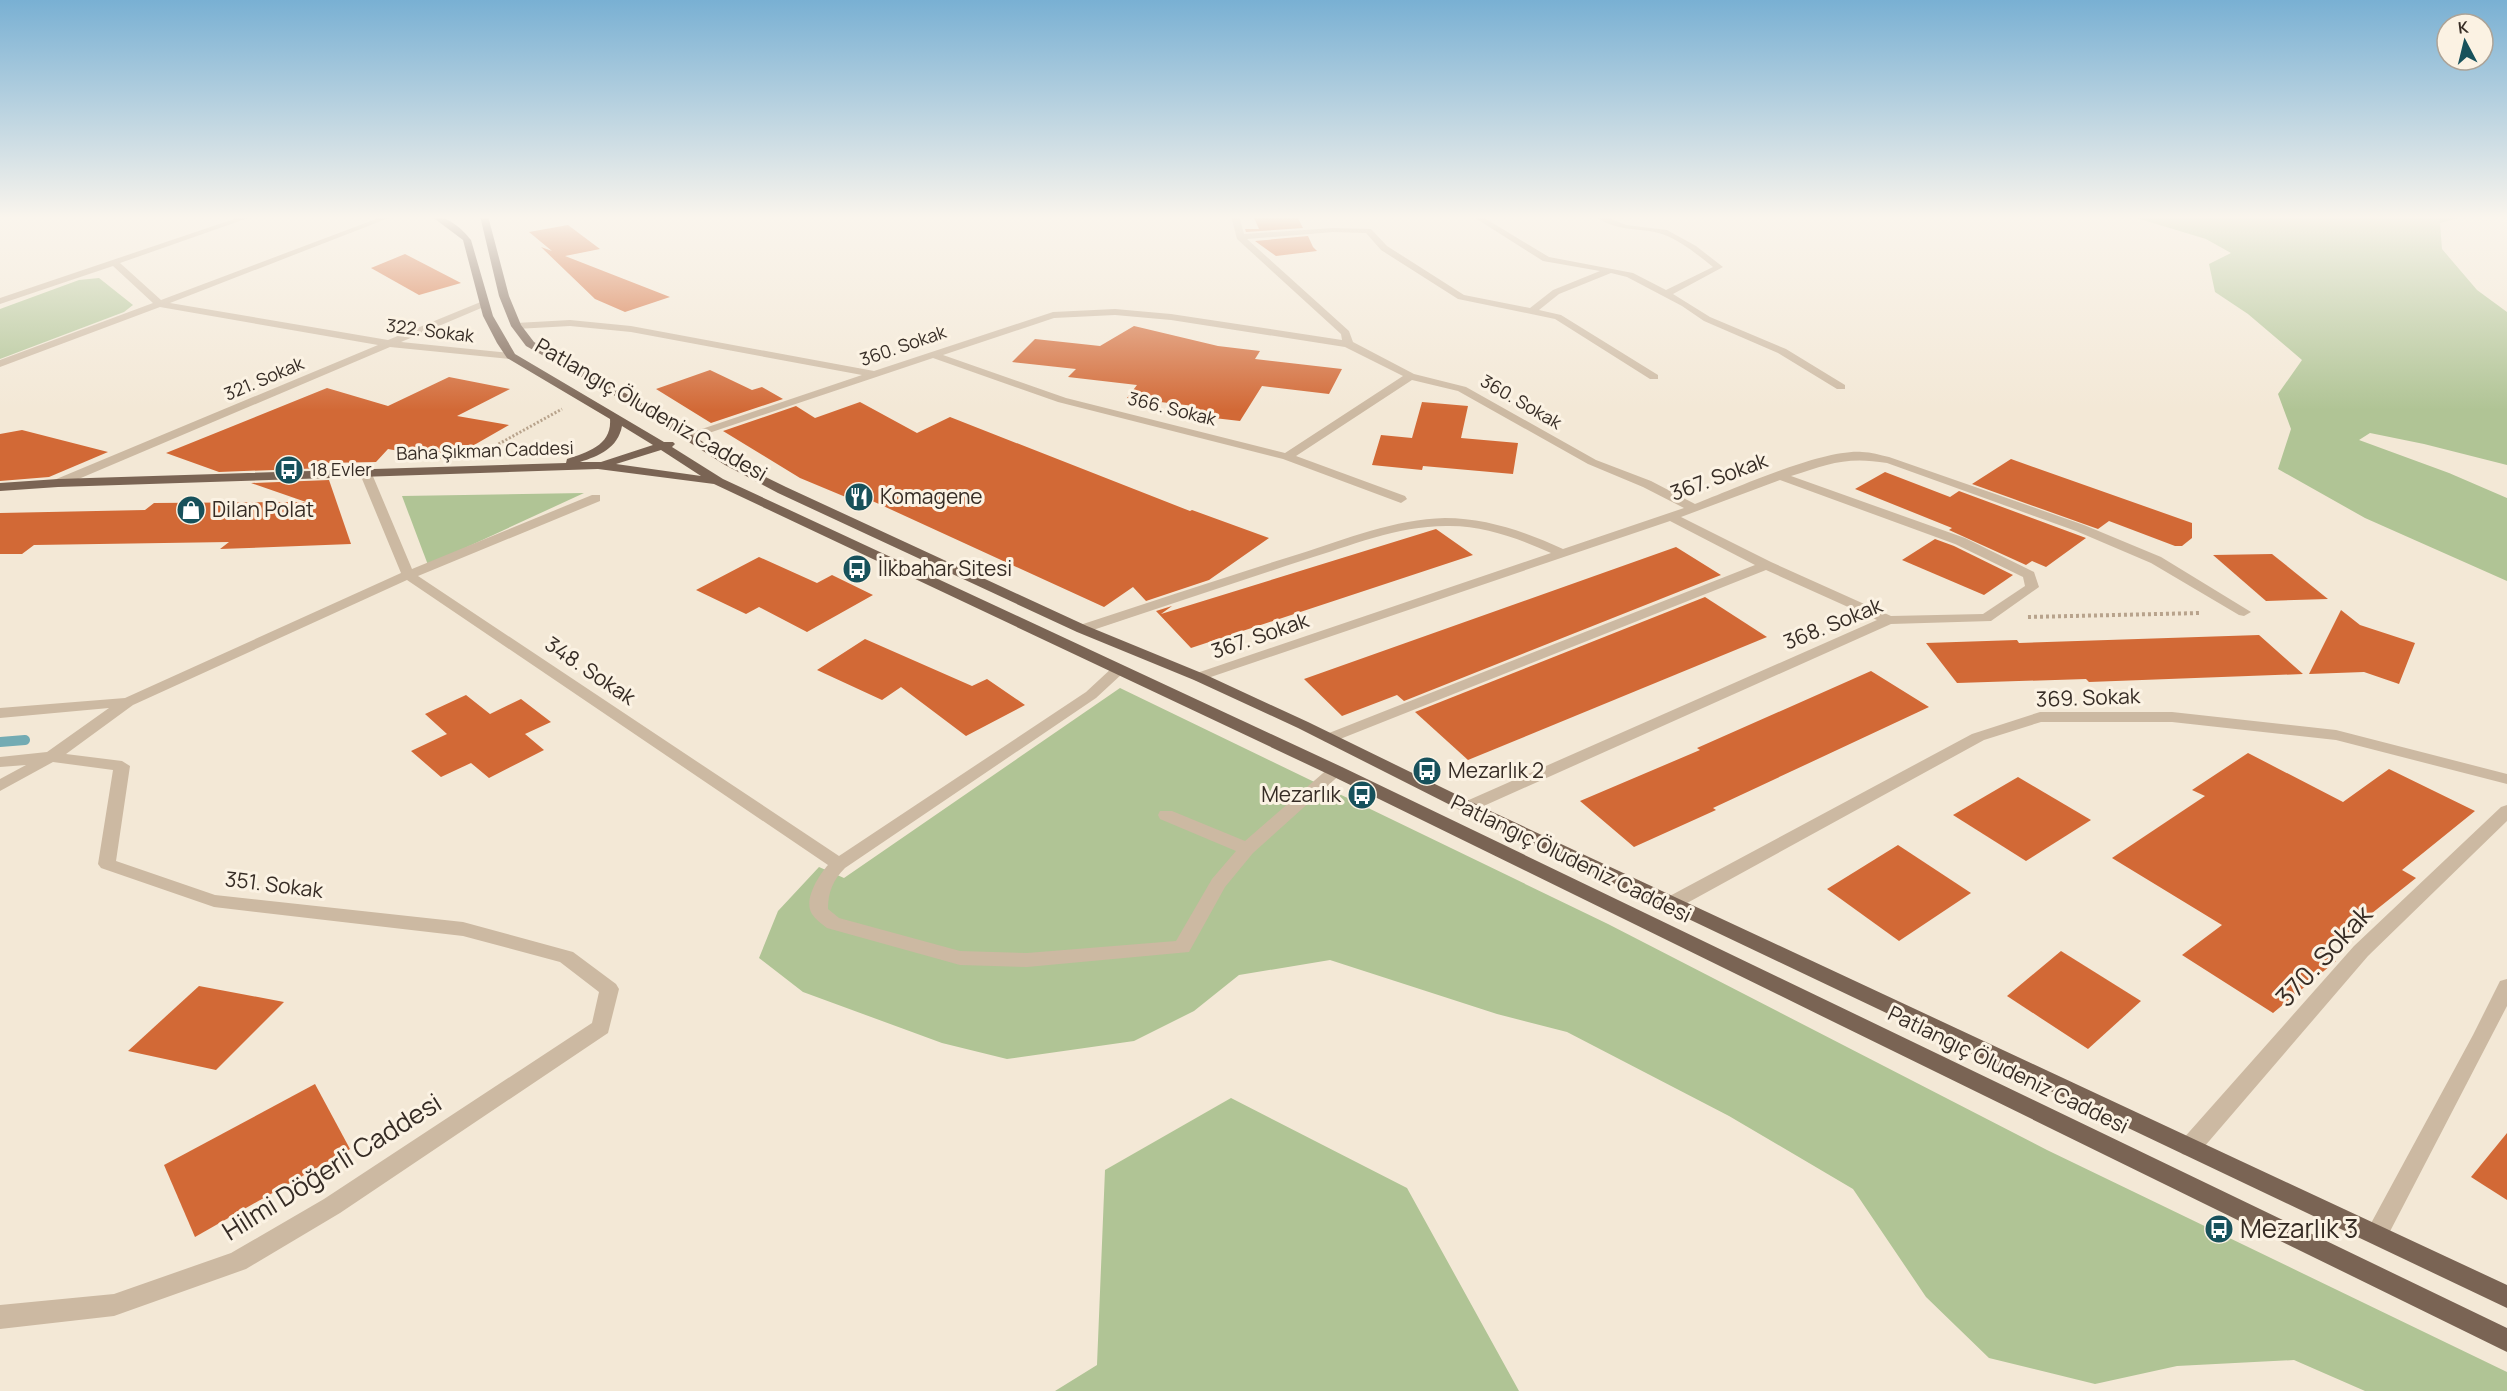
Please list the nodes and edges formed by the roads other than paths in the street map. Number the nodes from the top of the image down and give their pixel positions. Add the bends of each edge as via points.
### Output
1 (57, 281) edge
2 (135, 281) edge
3 (220, 281) edge
4 (477, 281) edge
5 (500, 281) edge
6 (1288, 281) edge
7 (1436, 281) edge
8 (1584, 281) edge
9 (1641, 281) edge
10 (1692, 281) edge
11 (1666, 294) junction
12 (0, 301) edge
13 (160, 304) junction
14 (483, 304) junction
15 (1531, 312) junction
16 (516, 326) junction
17 (391, 344) junction
18 (1348, 344) junction
19 (933, 355) junction
20 (511, 357) junction
21 (0, 364) edge
22 (875, 375) junction
23 (1410, 376) junction
24 (1654, 377) dead end
25 (1841, 387) dead end
26 (615, 417) junction
27 (688, 437) junction
28 (663, 446) junction
29 (1287, 458) junction
30 (597, 465) junction
31 (551, 466) junction
32 (366, 474) junction
33 (1780, 476) junction
34 (719, 482) junction
35 (58, 483) junction
36 (0, 487) edge
37 (596, 498) dead end
38 (1401, 499) dead end
39 (1695, 508) junction
40 (1669, 516) junction
41 (1563, 554) junction
42 (1766, 565) junction
43 (408, 575) junction
44 (2244, 612) road end
45 (1889, 620) junction
46 (1082, 629) junction
47 (1118, 670) junction
48 (1199, 677) junction
49 (128, 702) junction
50 (0, 713) edge
51 (1330, 738) junction
52 (51, 757) junction
53 (0, 762) edge
54 (1336, 771) junction
55 (2507, 779) edge
56 (0, 786) edge
57 (1468, 807) junction
58 (2507, 811) edge
59 (1166, 815) dead end
60 (1247, 849) junction
61 (834, 868) junction
62 (1672, 903) junction
63 (2507, 986) edge
64 (601, 1027) joint
65 (2190, 1147) junction
66 (2377, 1234) junction
67 (2507, 1297) edge
68 (0, 1317) edge
69 (2507, 1340) edge

1 - 12 street
2 - 13 street
3 - 13 street
4 - 14 main road, Patlangıç Öludeniz Caddesi
5 - 16 main road, Patlangıç Öludeniz Caddesi
6 - 18 street via 1346,333
7 - 15 street via 1461,297
8 - 15 street via 1556,292
9 - 11 street
10 - 11 street
11 - 25 street via 1707,320 1782,351
13 - 17 street, 322. Sokak
13 - 21 street
14 - 17 street, 321. Sokak
14 - 20 main road, Patlangıç Öludeniz Caddesi via 497,340
15 - 24 street via 1558,317
16 - 22 street via 570,323 631,329
16 - 27 main road, Patlangıç Öludeniz Caddesi via 530,344
17 - 20 street, 322. Sokak
17 - 35 street, 321. Sokak
18 - 19 street, 360. Sokak via 1115,312 1053,315
18 - 23 street, 360. Sokak
19 - 22 street, 360. Sokak
19 - 29 street, 366. Sokak via 1062,400
20 - 26 main road, Patlangıç Öludeniz Caddesi
22 - 27 street, 360. Sokak
23 - 29 street
23 - 39 street, 360. Sokak via 1462,389 1592,462
26 - 28 main road, Patlangıç Öludeniz Caddesi
26 - 31 main road via 615,434 599,451
27 - 28 main road, 360. Sokak
27 - 46 main road, Patlangıç Öludeniz Caddesi via 782,490
28 - 30 main road, 360. Sokak
28 - 34 main road, Patlangıç Öludeniz Caddesi
29 - 38 street, 366. Sokak
30 - 31 main road, Baha Şıkman Caddesi
30 - 34 main road, Baha Şıkman Caddesi
31 - 32 main road, Baha Şıkman Caddesi
32 - 35 main road, Baha Şıkman Caddesi
32 - 43 street
33 - 39 street, 367. Sokak
33 - 44 street, 367. Sokak via 1832,459 1860,455 1889,460 2080,528 2156,560
33 - 45 street, 368. Sokak via 1960,541 2029,575 2032,587 1986,618
34 - 47 main road, Patlangıç Öludeniz Caddesi
35 - 36 main road, Baha Şıkman Caddesi
37 - 43 street
39 - 40 street, 367. Sokak
40 - 41 street, 367. Sokak
40 - 42 street
41 - 46 street via 1522,535 1444,521 1337,546
41 - 48 street, 367. Sokak
42 - 45 street
42 - 51 street
43 - 49 street
43 - 61 street, 348. Sokak
45 - 57 street, 368. Sokak
46 - 48 main road, Patlangıç Öludeniz Caddesi
47 - 54 main road, Patlangıç Öludeniz Caddesi
47 - 61 street via 1091,695
48 - 51 main road, Patlangıç Öludeniz Caddesi
49 - 50 street
49 - 52 street
51 - 57 main road, Patlangıç Öludeniz Caddesi
52 - 53 street, 351. Sokak
52 - 56 street
52 - 64 street, 351. Sokak via 122,766 107,864 214,901 463,929 566,957 609,989
54 - 60 street
54 - 69 main road, Patlangıç Öludeniz Caddesi
55 - 62 street, 369. Sokak via 2336,735 2172,717 2040,717 1978,736
57 - 62 main road, Patlangıç Öludeniz Caddesi
58 - 65 street, 370. Sokak via 2361,951
59 - 60 street
60 - 61 street via 1218,883 1182,947 1027,960 960,958 833,923 819,911 818,897
62 - 65 main road, Patlangıç Öludeniz Caddesi
63 - 66 street
64 - 68 street, Hilmi Döğerli Caddesi via 332,1206 238,1261 114,1305
65 - 66 main road, Patlangıç Öludeniz Caddesi
66 - 67 main road, Patlangıç Öludeniz Caddesi

